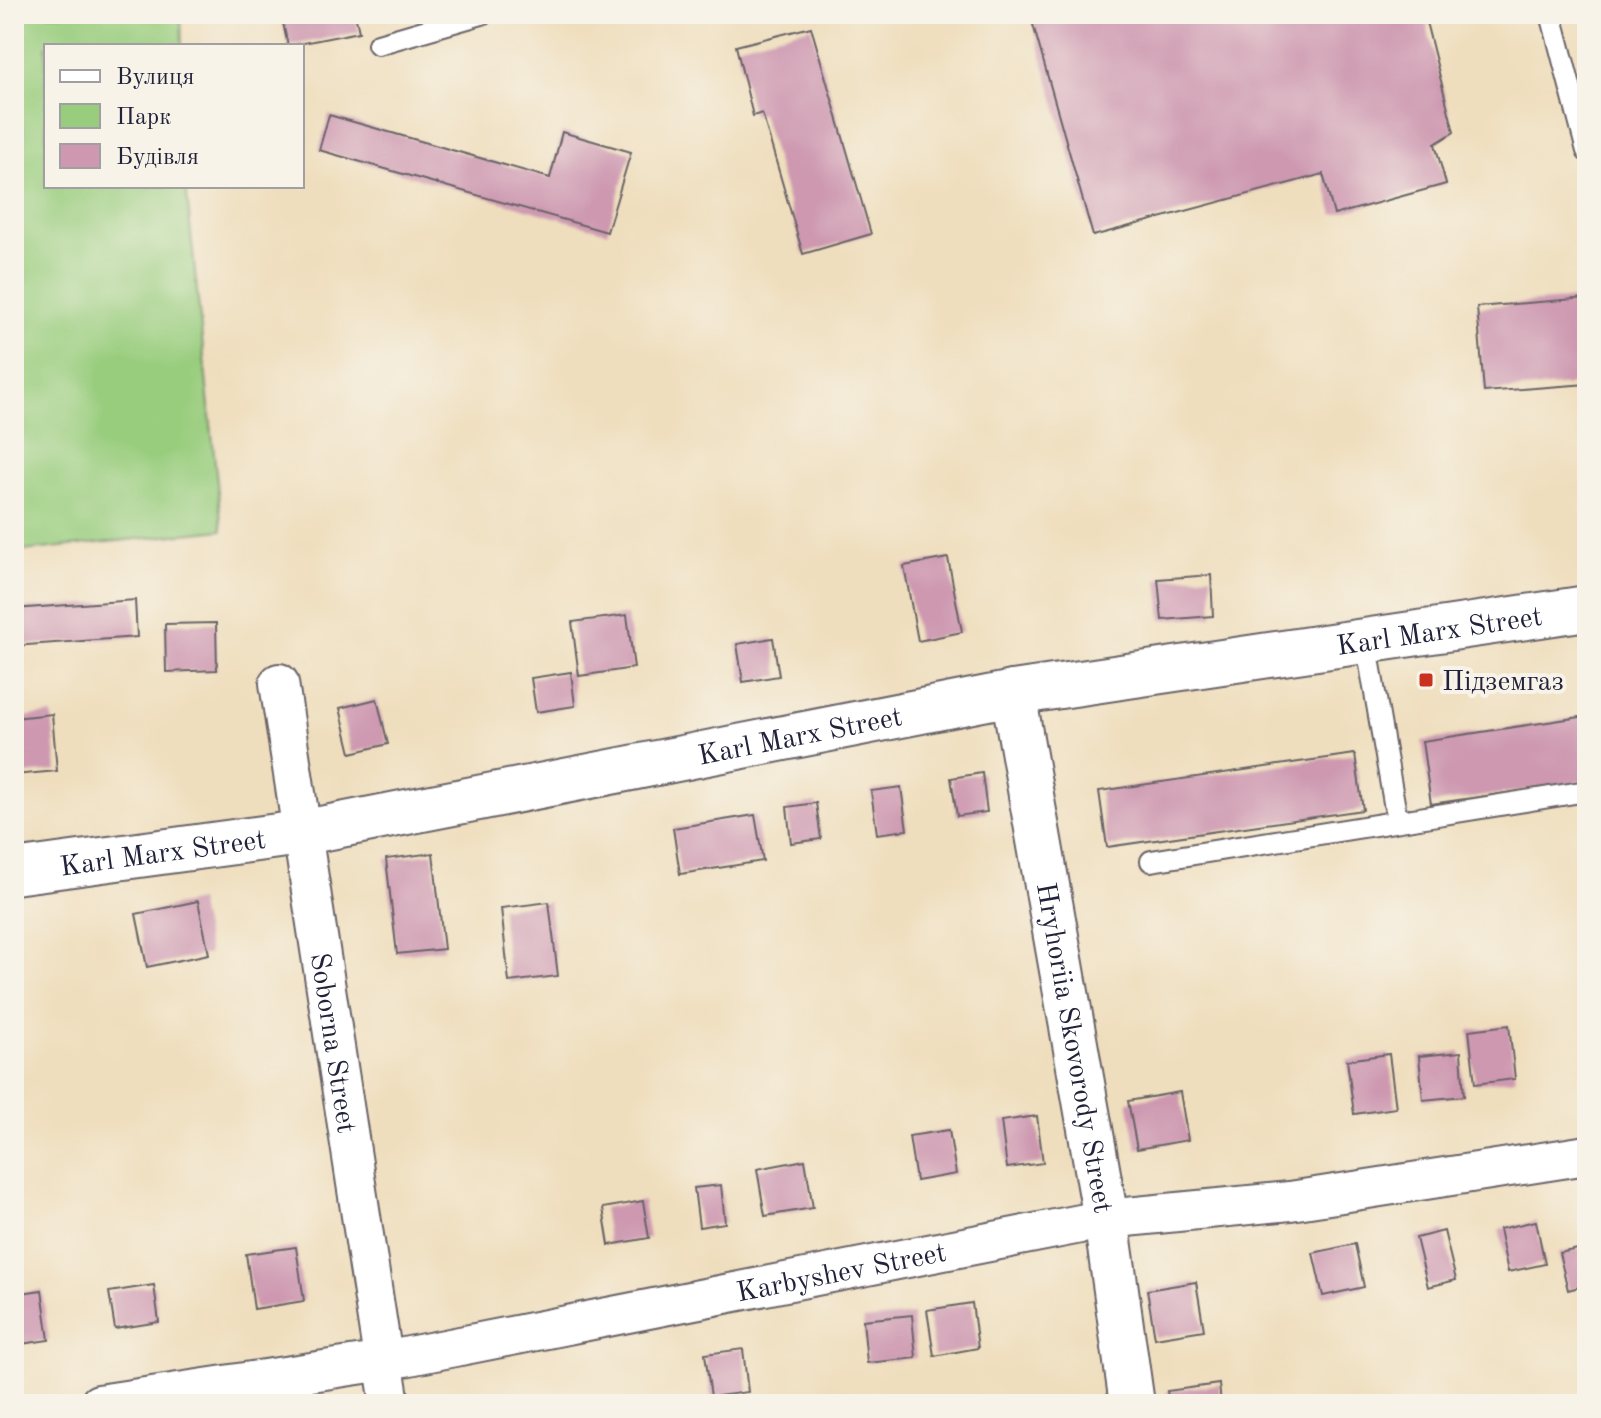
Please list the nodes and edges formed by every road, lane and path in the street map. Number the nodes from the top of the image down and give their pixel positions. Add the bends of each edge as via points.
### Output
1 (482, 14) edge
2 (1551, 14) edge
3 (378, 44) dead end
4 (1587, 151) edge
5 (1587, 608) edge
6 (1366, 641) junction
7 (279, 683) dead end
8 (1013, 693) junction
9 (1587, 791) edge
10 (1397, 820) junction
11 (300, 833) junction
12 (1151, 861) dead end
13 (14, 872) edge
14 (1587, 1155) edge
15 (1106, 1219) junction
16 (384, 1361) junction
17 (99, 1404) edge
18 (390, 1404) edge
19 (1132, 1404) edge

1 - 3 lane
2 - 4 lane
5 - 6 street, Karl Marx Street
6 - 8 street, Karl Marx Street
6 - 10 lane
7 - 11 street, Soborna Street
8 - 11 street, Karl Marx Street
8 - 15 street, Hryhoriia Skovorody Street
9 - 10 lane
10 - 12 lane
11 - 13 street, Karl Marx Street
11 - 16 street, Soborna Street
14 - 15 street, Karbyshev Street via 1290,1201
15 - 16 street, Karbyshev Street
15 - 19 street, Hryhoriia Skovorody Street
16 - 17 street, Karbyshev Street
16 - 18 street, Soborna Street

